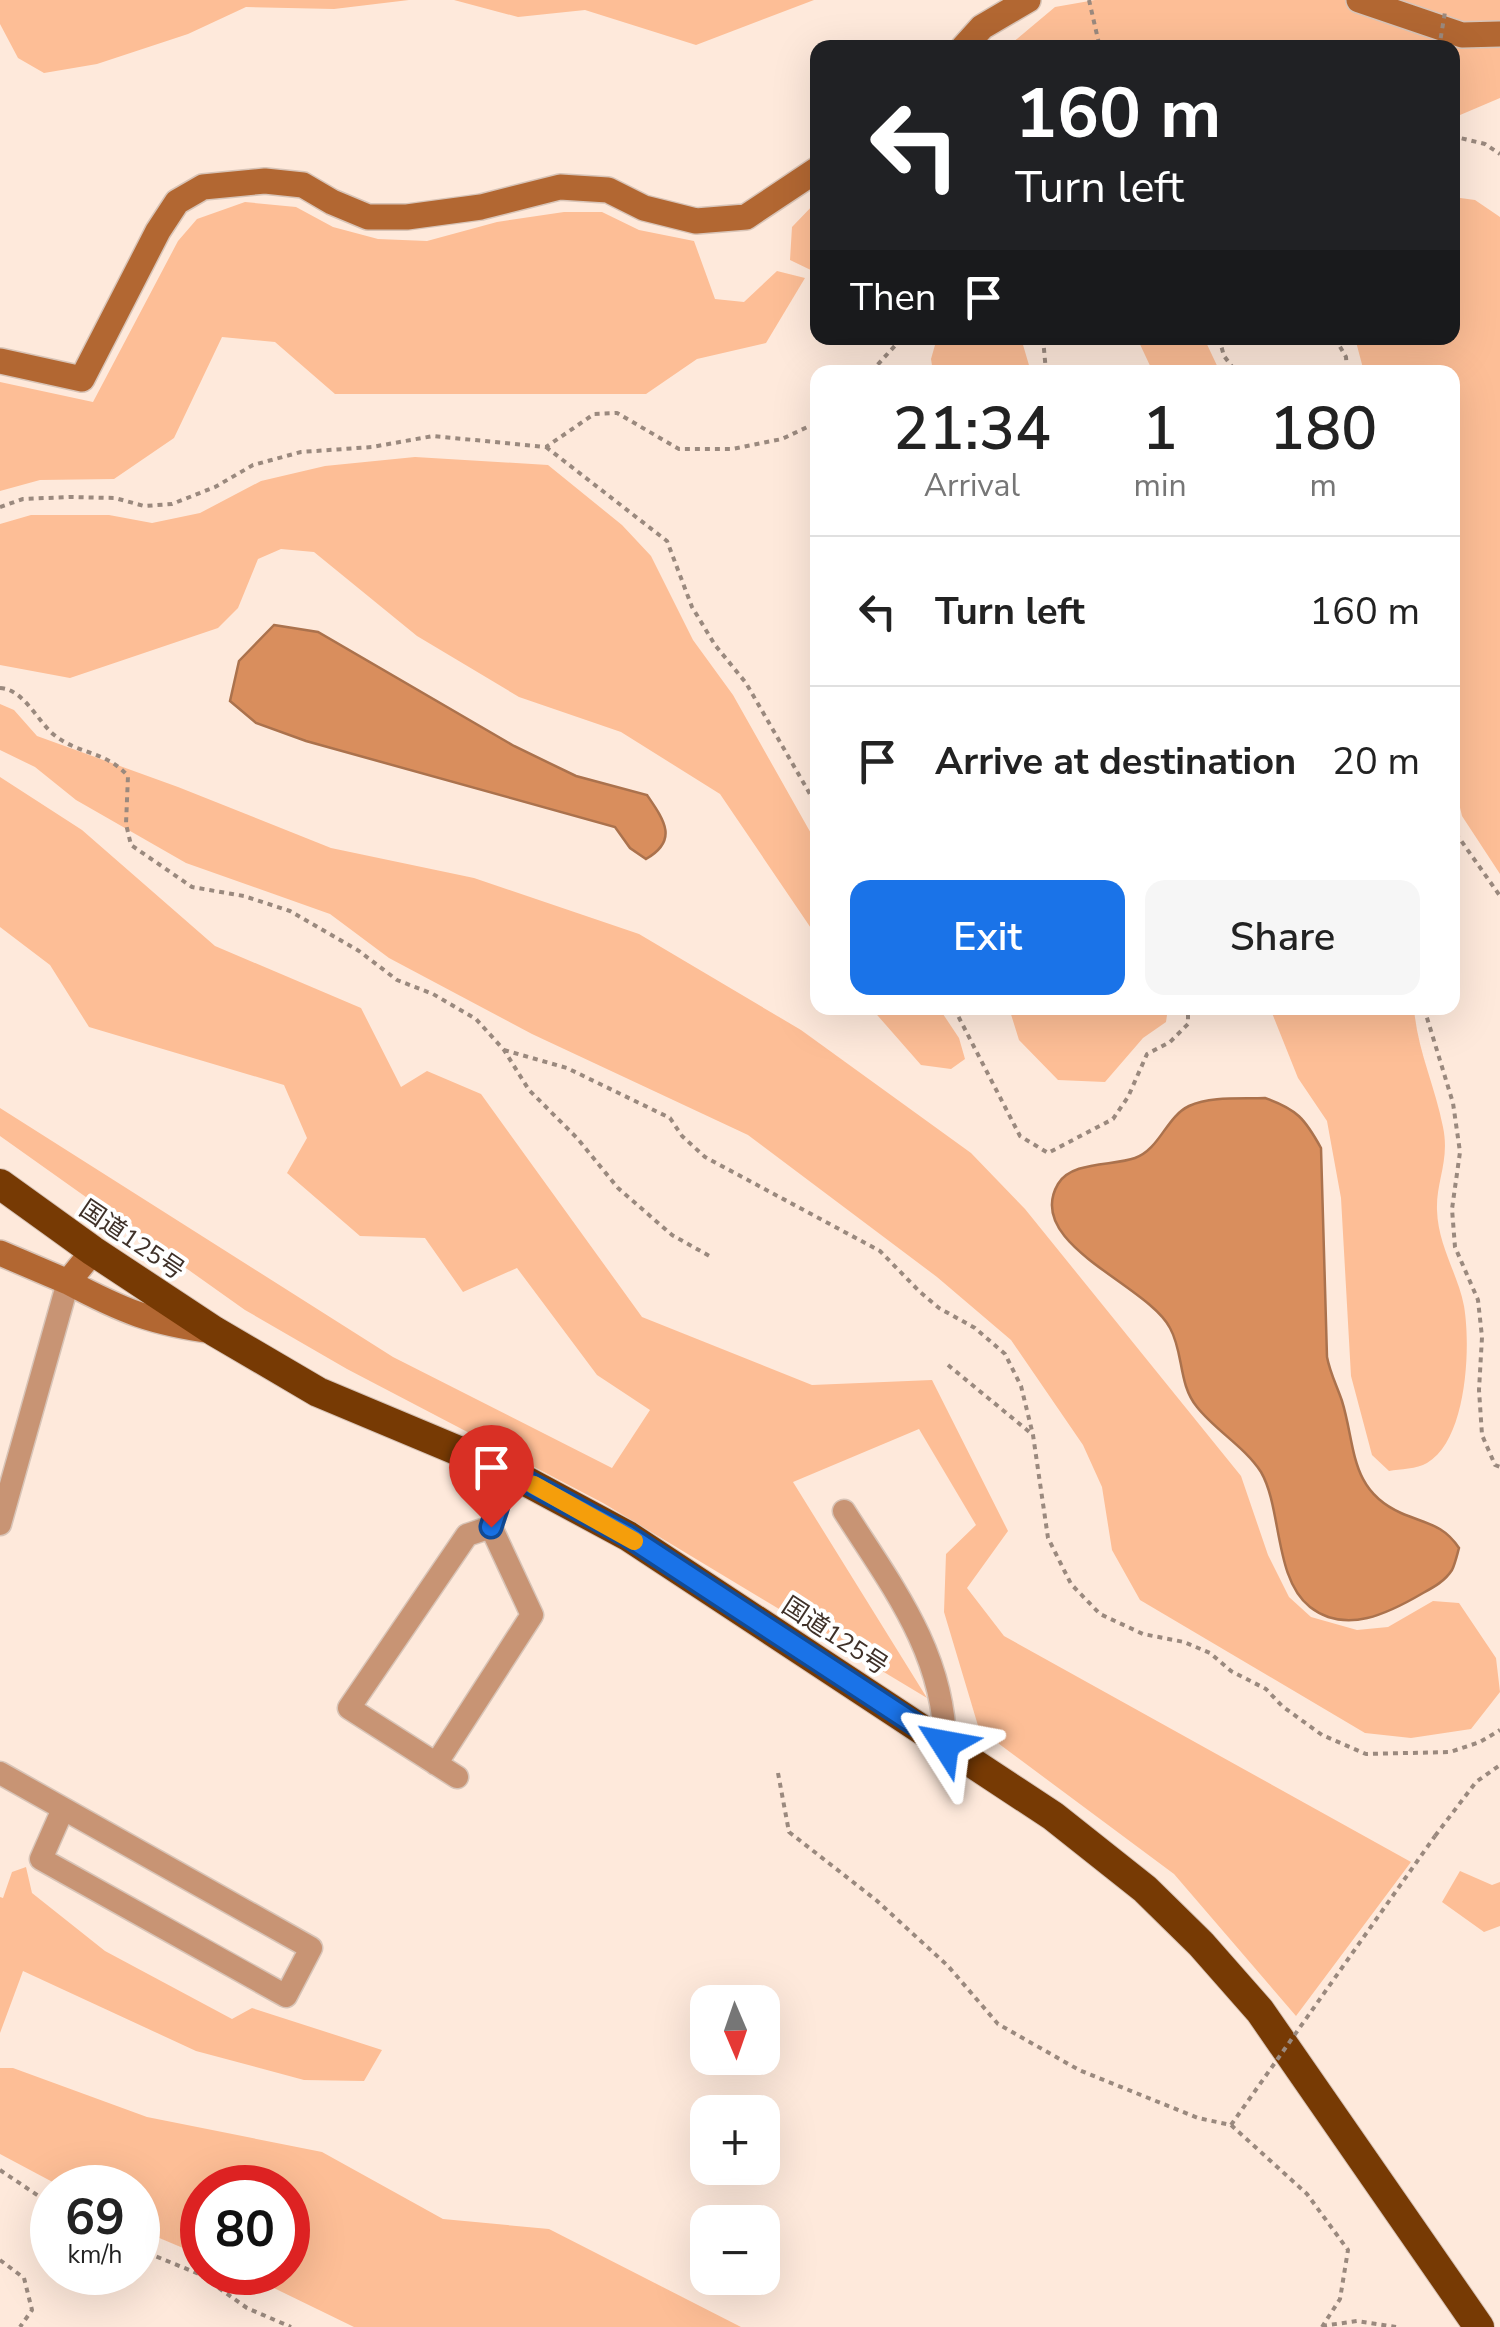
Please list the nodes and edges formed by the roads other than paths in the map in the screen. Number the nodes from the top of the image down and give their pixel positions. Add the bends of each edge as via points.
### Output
1 (1028, 0) edge
2 (1359, 0) edge
3 (1500, 34) edge
4 (971, 40) edge
5 (810, 174) edge
6 (0, 361) edge
7 (0, 1184) edge
8 (93, 1251) junction
9 (0, 1253) edge
10 (68, 1282) junction
11 (214, 1331) junction
12 (509, 1472) junction
13 (844, 1511) dead end
14 (0, 1524) edge
15 (491, 1527) junction
16 (945, 1744) junction
17 (436, 1764) junction
18 (0, 1774) edge
19 (457, 1777) dead end
20 (64, 1809) junction
21 (1479, 2327) edge

1 - 4 street
2 - 3 street via 1462,35
5 - 6 street via 746,217 696,221 644,208 608,190 560,187 406,217 368,216 303,186 265,181 204,187 177,202 158,231 82,379
7 - 8 highway, 国道125号
8 - 10 street
8 - 11 highway, 国道125号
9 - 10 street
10 - 11 street via 127,1313
10 - 14 street
11 - 12 highway, 国道125号 via 318,1392
12 - 15 street
12 - 16 highway, 国道125号 via 628,1536
13 - 16 street via 933,1665 945,1708
15 - 17 street via 532,1615
15 - 17 street via 467,1535 349,1708
16 - 21 highway, 国道125号 via 1105,1856 1201,1944 1260,2011
17 - 19 street
18 - 20 street
20 - 20 street via 310,1948 286,1996 40,1859

